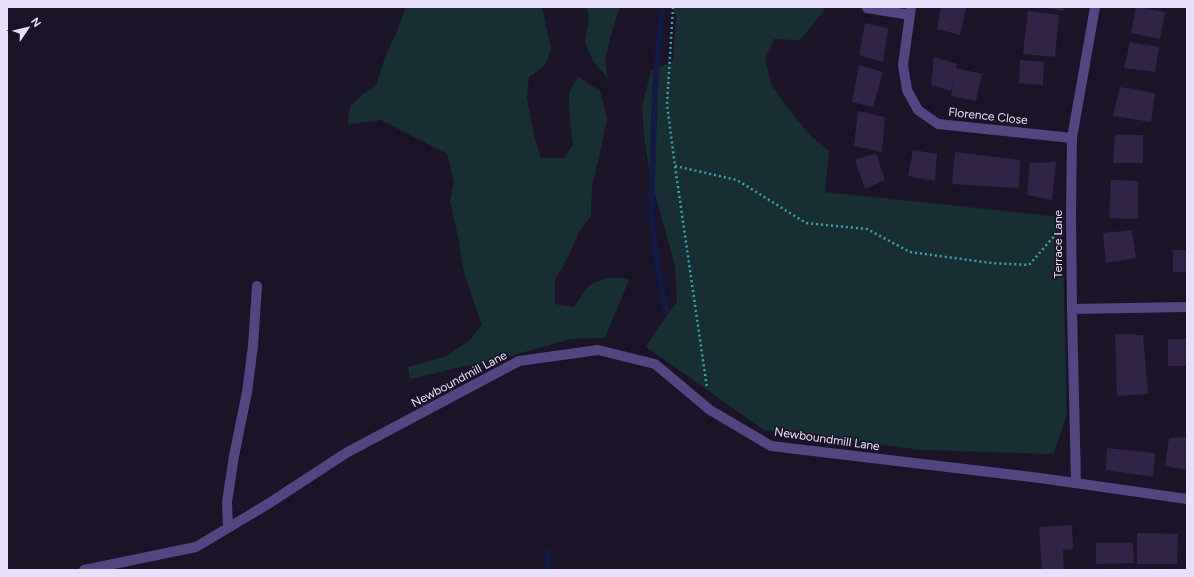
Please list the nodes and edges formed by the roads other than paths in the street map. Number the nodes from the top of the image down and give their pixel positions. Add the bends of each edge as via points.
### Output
1 (1095, 7) edge
2 (868, 8) edge
3 (911, 11) edge
4 (1072, 138) junction
5 (257, 286) dead end
6 (1187, 307) edge
7 (1072, 309) junction
8 (1076, 484) junction
9 (1187, 499) edge
10 (228, 527) junction
11 (84, 570) edge

1 - 4 street, Terrace Lane
2 - 3 street
3 - 4 street, Florence Close via 903,64 907,90 918,110 938,124
4 - 7 street, Terrace Lane
5 - 10 street via 247,392 227,502
6 - 7 street
7 - 8 street, Terrace Lane
8 - 9 street, Newboundmill Lane
8 - 10 street, Newboundmill Lane via 771,446 710,410 655,364 598,350 519,361 346,453
10 - 11 street, Newboundmill Lane via 196,546

